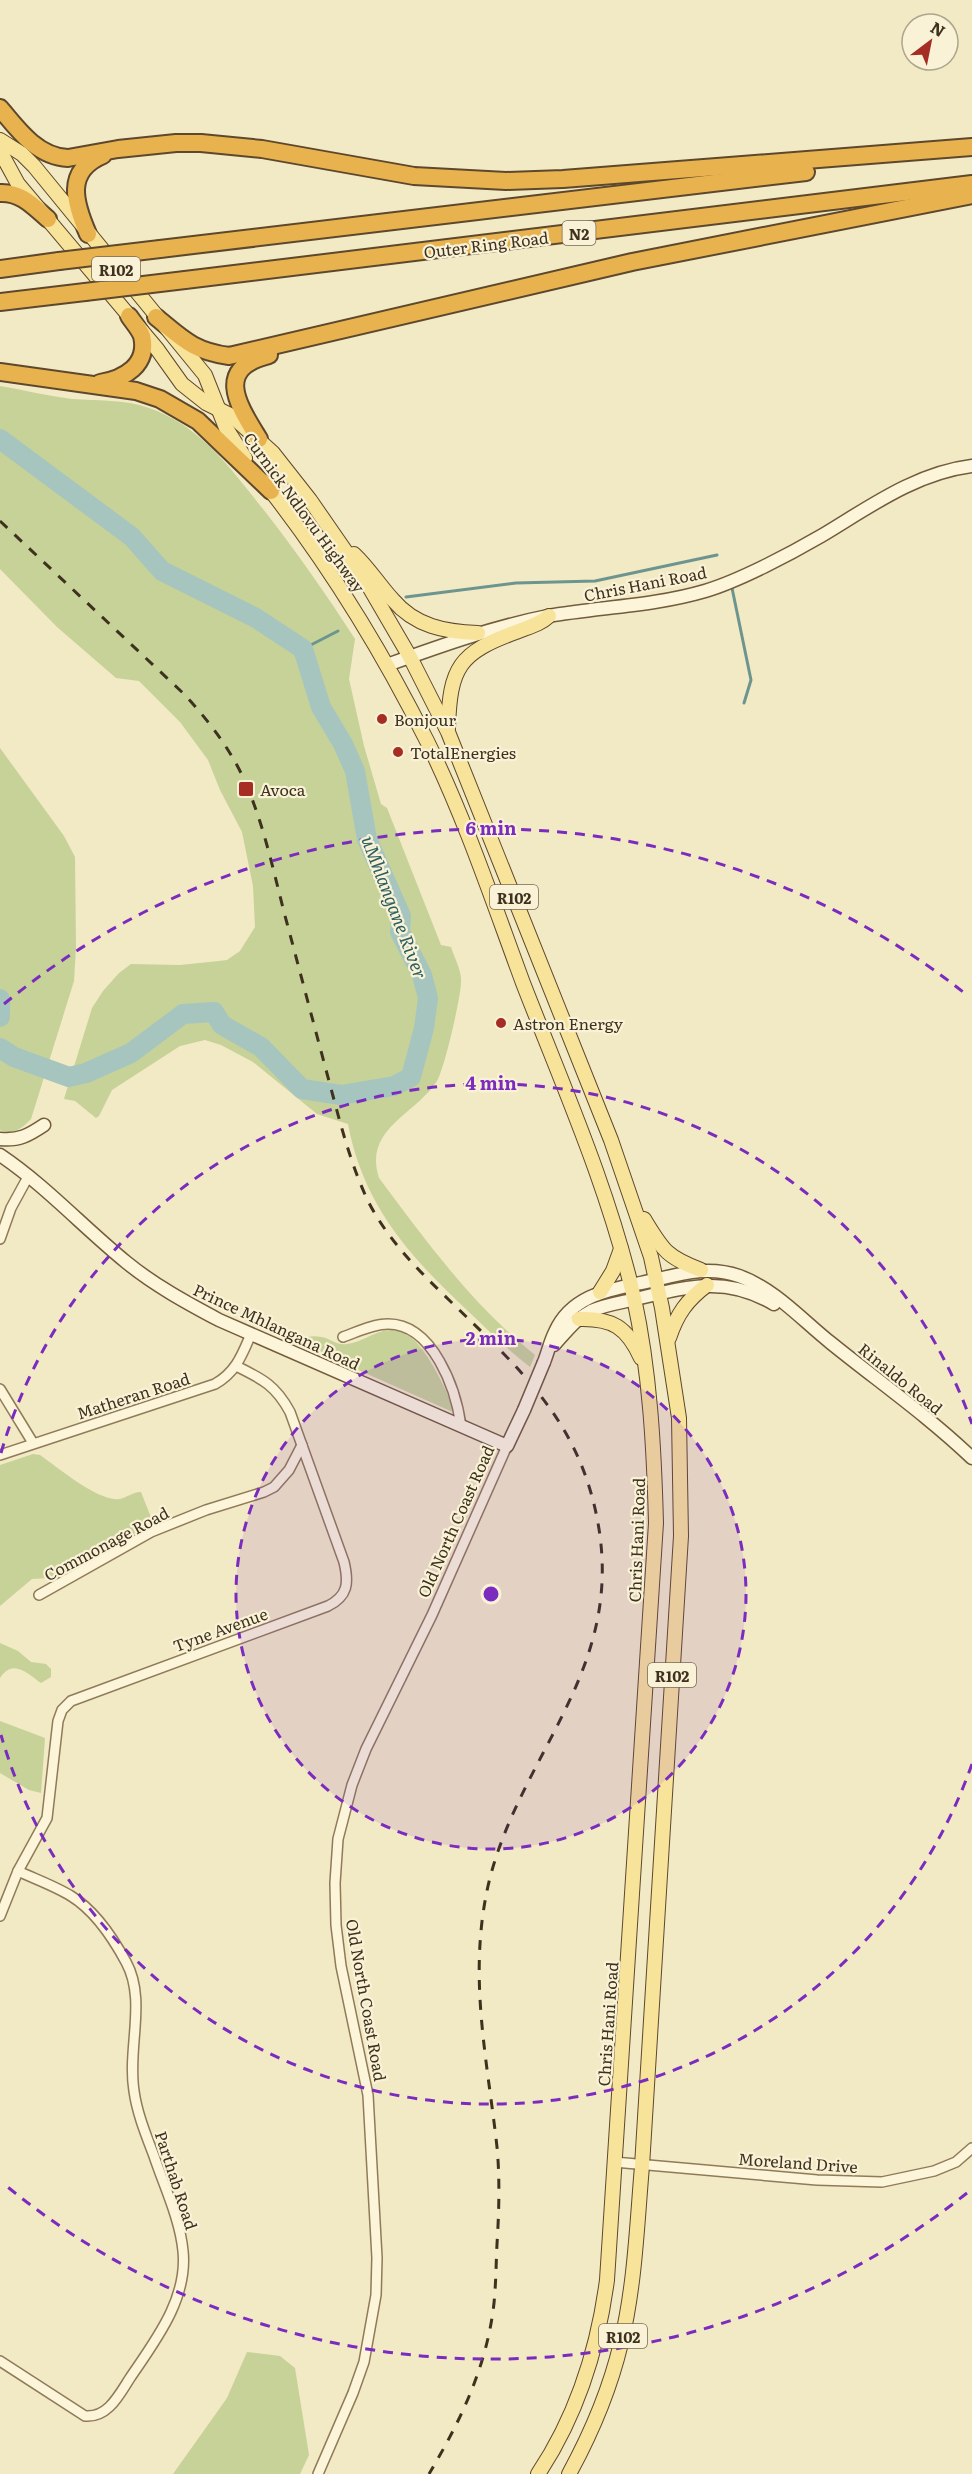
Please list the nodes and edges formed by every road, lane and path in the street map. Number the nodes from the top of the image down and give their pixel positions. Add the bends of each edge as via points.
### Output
1 (0, 108) edge
2 (0, 140) edge
3 (972, 147) edge
4 (118, 149) junction
5 (0, 151) edge
6 (972, 152) edge
7 (972, 184) edge
8 (0, 193) edge
9 (972, 195) edge
10 (48, 219) junction
11 (88, 234) junction
12 (0, 269) edge
13 (0, 302) edge
14 (129, 316) junction
15 (156, 317) junction
16 (381, 319) junction
17 (0, 372) edge
18 (93, 385) junction
19 (218, 409) junction
20 (259, 439) junction
21 (972, 466) edge
22 (271, 491) junction
23 (339, 540) junction
24 (549, 616) junction
25 (478, 633) junction
26 (410, 657) junction
27 (387, 665) junction
28 (448, 732) junction
29 (44, 1125) dead end
30 (0, 1139) edge
31 (0, 1155) edge
32 (29, 1175) junction
33 (631, 1196) junction
34 (0, 1239) edge
35 (621, 1249) junction
36 (701, 1270) junction
37 (631, 1285) junction
38 (707, 1285) junction
39 (658, 1287) junction
40 (600, 1292) junction
41 (634, 1299) junction
42 (579, 1319) junction
43 (808, 1325) junction
44 (251, 1334) junction
45 (343, 1337) dead end
46 (668, 1341) junction
47 (550, 1349) junction
48 (236, 1366) junction
49 (645, 1368) junction
50 (0, 1389) edge
51 (461, 1426) junction
52 (33, 1443) junction
53 (303, 1445) junction
54 (507, 1446) junction
55 (0, 1455) edge
56 (972, 1458) edge
57 (39, 1594) dead end
58 (18, 1871) junction
59 (0, 1916) edge
60 (972, 2148) edge
61 (614, 2162) junction
62 (642, 2166) junction
63 (0, 2361) edge
64 (318, 2474) edge
65 (538, 2474) edge
66 (569, 2474) edge

1 - 4 highway via 35,146 56,158
2 - 11 main road, Curnick Ndlovu Highway / R102 via 34,166
3 - 4 highway via 506,181 414,176 230,145 176,143
4 - 11 highway via 92,162 77,181 77,210
5 - 10 main road, Curnick Ndlovu Highway / R102 via 18,184
6 - 12 highway, Outer Ring Road / N2, bridge
7 - 13 highway, Outer Ring Road / N2, bridge
8 - 10 highway via 16,194
9 - 16 highway via 632,262
10 - 14 main road, Curnick Ndlovu Highway / R102
11 - 15 main road, Curnick Ndlovu Highway / R102
14 - 18 highway via 141,336 139,362 123,377
14 - 19 main road, Curnick Ndlovu Highway / R102 via 182,384
15 - 16 highway via 193,347 229,356
15 - 19 main road, Curnick Ndlovu Highway / R102 via 205,375
16 - 20 highway via 263,357 240,371 234,383 235,394
17 - 18 highway
18 - 22 highway via 136,391 177,407 215,436
19 - 20 main road, Curnick Ndlovu Highway / R102
19 - 22 main road, Curnick Ndlovu Highway / R102 via 235,445
20 - 23 main road, Curnick Ndlovu Highway / R102
21 - 24 street, Chris Hani Road via 952,469 907,486 860,510 820,537 705,591
22 - 27 main road, Curnick Ndlovu Highway / R102 via 349,599
23 - 25 main road via 369,567 392,599 414,619 444,630
23 - 26 main road, Curnick Ndlovu Highway / R102
24 - 25 street, Chris Hani Road
24 - 28 main road via 537,625 482,645 468,656 457,669 452,685
25 - 26 street, Chris Hani Road
26 - 27 street, Chris Hani Road
26 - 28 main road, R102
27 - 35 main road, Chris Hani Road / R102 via 428,743 462,824 589,1152
28 - 33 main road, R102
29 - 30 street via 24,1138
31 - 32 street, Prince Mhlangana Road
32 - 34 street
32 - 44 street, Prince Mhlangana Road via 127,1263 189,1304
33 - 36 main road via 661,1247 679,1262
33 - 39 main road, R102
35 - 37 main road, Chris Hani Road / R102
35 - 40 main road
36 - 39 street, Rinaldo Road via 682,1272
36 - 43 street, Rinaldo Road via 739,1276 756,1284
37 - 39 street, Rinaldo Road
37 - 40 street, Old North Coast Road
37 - 41 main road, Chris Hani Road / R102
38 - 39 street, Rinaldo Road
38 - 43 street, Rinaldo Road via 741,1289
38 - 46 main road via 684,1306
39 - 41 street, Rinaldo Road
39 - 46 main road, R102
40 - 47 street, Old North Coast Road via 566,1314
41 - 42 street, Old North Coast Road via 592,1310
41 - 49 main road, Chris Hani Road / R102
42 - 47 street, Old North Coast Road
42 - 49 main road via 597,1318 621,1329 637,1349
43 - 56 street, Rinaldo Road
44 - 48 street, Matheran Road
44 - 51 street, Prince Mhlangana Road
45 - 51 street via 386,1324 401,1325 418,1333 436,1356 453,1390
46 - 62 main road, R102 via 679,1418 681,1536
47 - 54 street, Old North Coast Road, bridge
48 - 52 street, Matheran Road via 215,1384
48 - 53 street, Tyne Avenue via 261,1378 282,1396
49 - 61 main road, Chris Hani Road / R102 via 654,1443 656,1523
50 - 52 street
51 - 54 street, Prince Mhlangana Road
52 - 55 street, Matheran Road
53 - 57 street, Commonage Road via 274,1487 150,1532
53 - 58 street, Tyne Avenue via 344,1562 345,1593 328,1606 71,1701 58,1721 47,1818
54 - 64 street, Old North Coast Road via 432,1615 366,1749 352,1785 339,1839 336,1925 368,2095 376,2295 364,2362
58 - 59 street, Tyne Avenue
58 - 63 street, Parthab Road via 72,1896 86,1907 126,1962 135,1991 130,2061 134,2093 178,2229 184,2264 166,2323 117,2398 101,2414 85,2416
60 - 62 street, Moreland Drive via 956,2162 934,2171 882,2182
61 - 62 street, Moreland Drive
61 - 65 main road, Chris Hani Road / R102 via 603,2314 576,2400
62 - 66 main road, R102 via 634,2265 621,2343 591,2433

